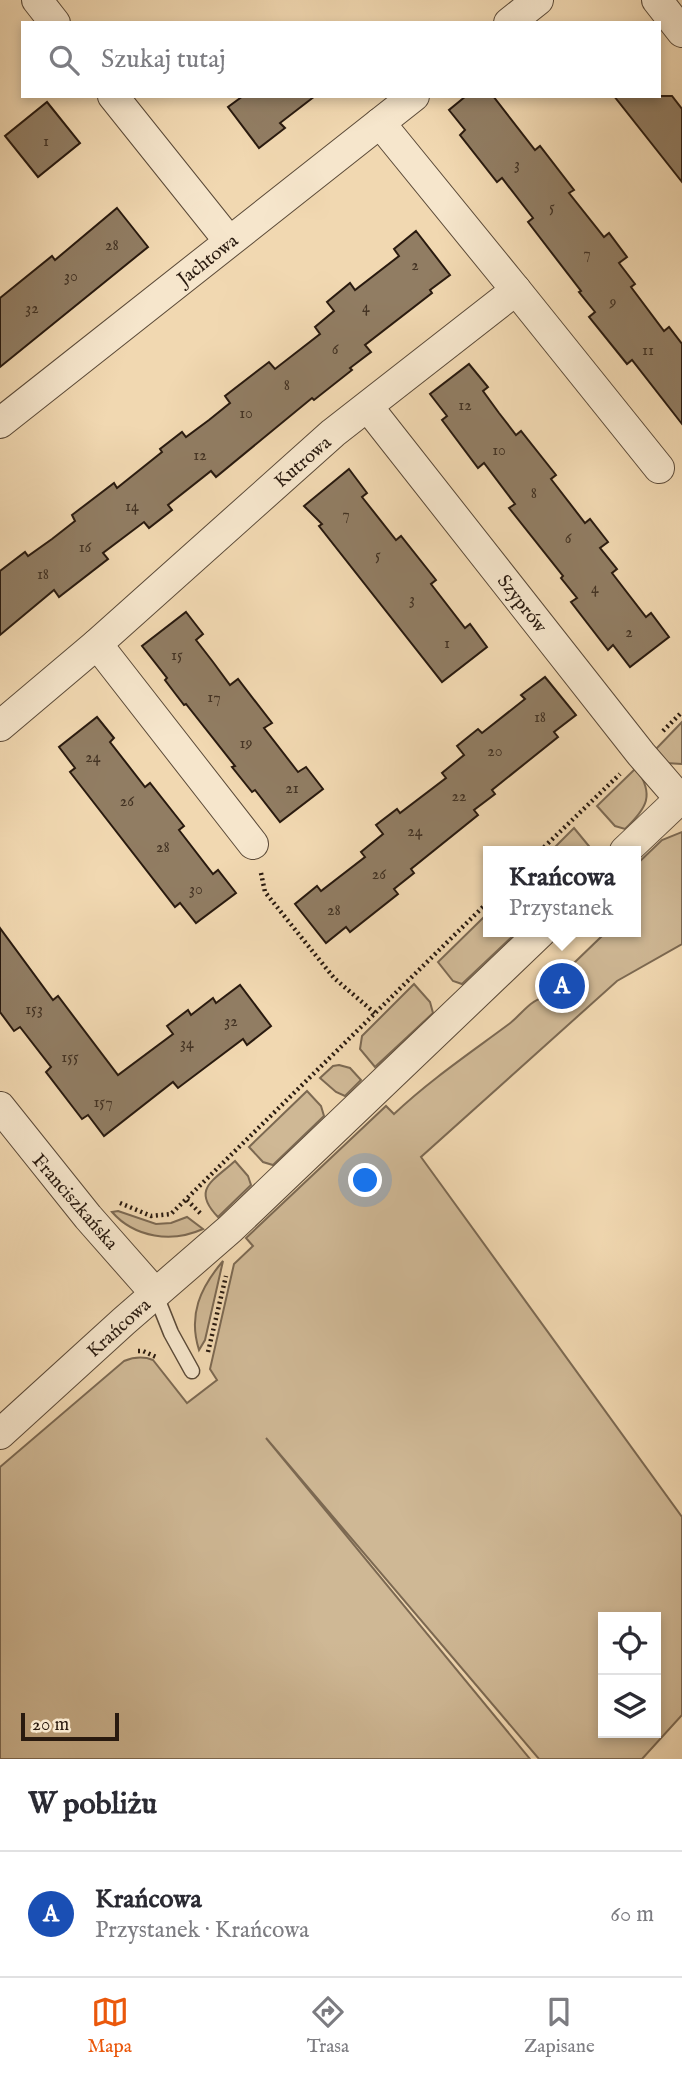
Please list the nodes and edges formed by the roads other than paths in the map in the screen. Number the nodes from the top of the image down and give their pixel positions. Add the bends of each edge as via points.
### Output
1 (37, 0) edge
2 (538, 0) edge
3 (657, 0) edge
4 (53, 21) edge
5 (512, 21) edge
6 (682, 32) edge
7 (115, 98) edge
8 (411, 98) edge
9 (380, 123) junction
10 (229, 241) junction
11 (516, 290) junction
12 (368, 407) junction
13 (0, 423) edge
14 (659, 468) dead end
15 (97, 644) junction
16 (0, 726) edge
17 (681, 798) edge
18 (253, 844) road end
19 (630, 846) edge
20 (536, 937) edge
21 (0, 1107) edge
22 (155, 1293) junction
23 (192, 1371) dead end
24 (0, 1434) edge

1 - 4 street
2 - 5 street
3 - 6 street
7 - 10 street
8 - 9 street, Jachtowa
9 - 10 street, Jachtowa
9 - 11 street
10 - 13 street, Jachtowa
11 - 12 street, Kutrowa
11 - 14 street
12 - 15 street, Kutrowa
12 - 17 street, Szyprów via 641,754
15 - 16 street, Kutrowa
15 - 18 street
17 - 19 street
20 - 22 street, Krańcowa via 230,1229
21 - 22 street, Franciszkańska
22 - 23 lane
22 - 24 street, Krańcowa

